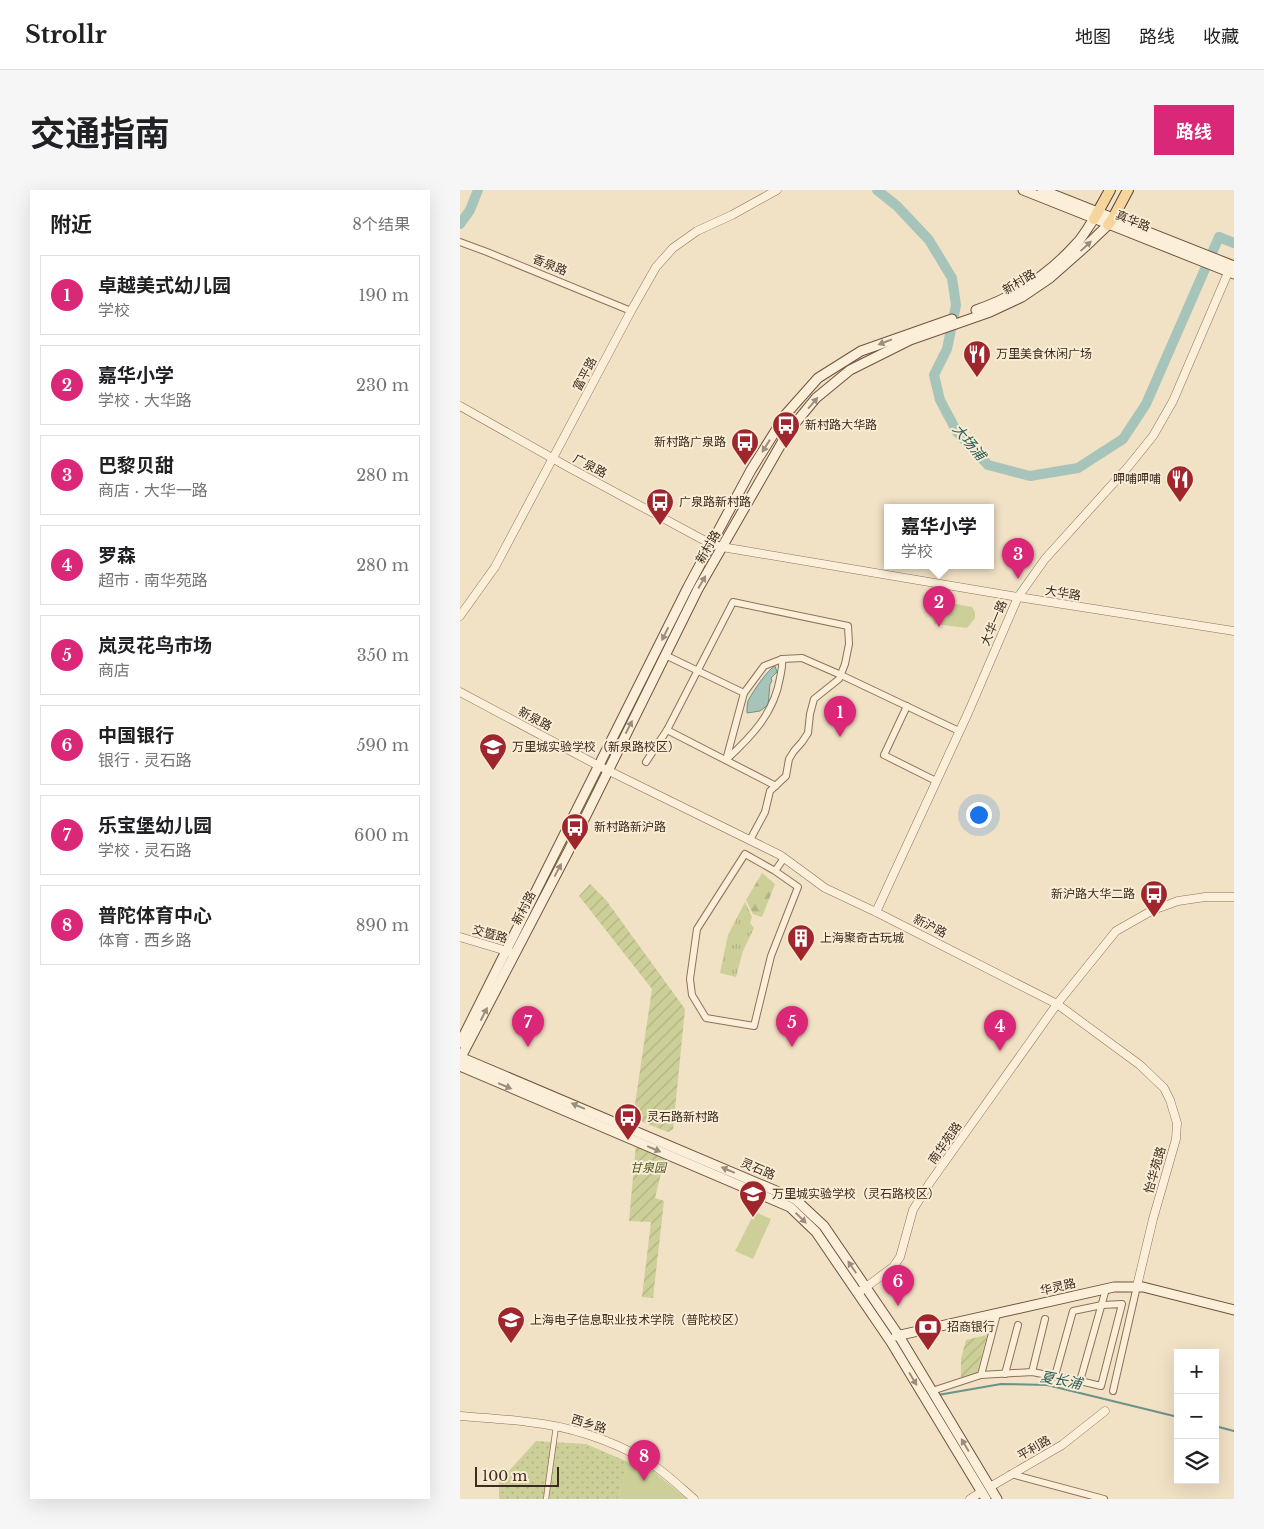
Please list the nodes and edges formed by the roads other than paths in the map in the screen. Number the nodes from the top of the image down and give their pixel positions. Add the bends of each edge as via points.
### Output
1 (777, 190) edge
2 (1023, 190) edge
3 (1042, 190) edge
4 (1110, 190) edge
5 (1128, 190) edge
6 (1096, 216) junction
7 (1110, 222) junction
8 (460, 242) edge
9 (1231, 269) edge
10 (630, 311) junction
11 (971, 315) junction
12 (932, 329) junction
13 (460, 406) edge
14 (553, 458) junction
15 (711, 544) junction
16 (722, 548) junction
17 (1018, 597) junction
18 (460, 616) edge
19 (1234, 630) edge
20 (665, 655) junction
21 (782, 659) junction
22 (698, 670) junction
23 (841, 674) junction
24 (460, 692) edge
25 (744, 693) junction
26 (907, 706) junction
27 (667, 730) junction
28 (959, 731) junction
29 (726, 760) junction
30 (646, 762) dead end
31 (603, 768) junction
32 (936, 781) junction
33 (776, 786) junction
34 (750, 840) junction
35 (784, 858) junction
36 (774, 871) junction
37 (1234, 898) edge
38 (876, 912) junction
39 (460, 937) edge
40 (510, 952) junction
41 (1057, 1004) junction
42 (460, 1043) edge
43 (460, 1060) edge
44 (1137, 1286) junction
45 (865, 1287) junction
46 (1106, 1289) junction
47 (858, 1293) junction
48 (1102, 1305) junction
49 (1234, 1310) edge
50 (997, 1314) junction
51 (1045, 1319) dead end
52 (1018, 1325) dead end
53 (899, 1336) junction
54 (888, 1337) junction
55 (1032, 1372) junction
56 (1004, 1374) junction
57 (981, 1375) junction
58 (1055, 1376) junction
59 (1080, 1381) junction
60 (932, 1391) junction
61 (1113, 1391) dead end
62 (1105, 1411) dead end
63 (460, 1416) edge
64 (556, 1426) junction
65 (1011, 1474) junction
66 (990, 1487) junction
67 (984, 1496) edge
68 (546, 1499) edge
69 (694, 1499) edge
70 (970, 1499) edge
71 (997, 1499) edge
72 (1104, 1499) edge

1 - 10 street, 富平路 via 697,231 673,248 656,267
2 - 6 main road, 真华路
3 - 6 main road, 真华路
4 - 6 main road, 新村路
5 - 7 main road, 新村路
6 - 7 main road, 真华路
6 - 11 main road, 新村路 via 1076,244 1045,272 1018,292
7 - 9 main road, 真华路
11 -> 7 main road, 新村路 via 1022,297 1043,283
8 - 10 street, 香泉路
9 - 17 street, 大华一路 via 1173,401 1153,436
10 - 14 street, 富平路
11 - 12 main road, 新村路
12 -> 15 main road, 新村路 via 861,351 818,378 786,414
16 -> 12 main road, 新村路 via 779,446 816,398 850,370
13 - 14 street, 广泉路
14 - 15 street, 广泉路
14 - 18 street, 富平路 via 495,567
15 - 16 street, 大华路
15 -> 31 main road, 新村路
16 - 17 street, 大华路
20 -> 16 main road, 新村路
17 - 19 street, 大华路
17 - 28 street, 大华一路
20 - 22 street
31 -> 20 main road, 新村路
21 - 23 street via 802,658
21 - 25 street via 764,666
21 - 29 street via 773,705 749,739
22 - 23 street via 733,602 848,626 849,644
22 - 25 street
22 - 27 street
23 - 26 street
23 - 33 street via 833,685 814,698 808,733 789,759 786,776
24 - 31 street, 新泉路
25 - 29 street
26 - 28 street
26 - 32 street via 884,755
27 - 29 street
27 - 30 street
28 - 32 street, 大华一路
29 - 33 street
31 - 34 street, 新沪路
31 - 40 main road, 新村路
32 - 38 street, 大华一路
33 - 34 street via 770,791 765,812
34 - 35 street, 新沪路
35 - 36 street
35 - 38 street, 新沪路 via 825,888
36 - 36 street via 745,854 697,928 690,979 692,995 706,1018 754,1026 771,956 798,887
37 - 41 street via 1205,896 1178,900 1116,931
38 - 41 street, 新沪路
39 - 40 street, 交暨路
40 - 42 main road, 新村路
43 -> 40 main road, 新村路
41 - 44 street, 怡华苑路 via 1146,1071 1164,1088 1175,1115 1176,1139
41 - 45 street, 南华苑路 via 929,1184 913,1210 900,1257 894,1267
45 -> 43 main road, 灵石路 via 824,1226 795,1198
43 -> 47 main road, 灵石路 via 790,1207 816,1232
44 - 46 main road, 华灵路
44 - 49 main road, 华灵路
44 - 61 street, 怡华苑路
45 - 47 street, 南华苑路
45 - 53 main road, 灵石路
46 - 48 street
46 - 50 main road, 华灵路
47 - 54 main road, 灵石路
48 - 58 street via 1073,1311
48 - 59 street
48 - 59 street via 1122,1304 1101,1386
50 - 53 main road, 华灵路
50 - 57 street
51 - 55 street
52 - 56 street
53 - 54 main road, 华灵路
53 - 60 main road, 灵石路
54 -> 67 main road, 灵石路
55 - 56 street
55 - 58 street
56 - 57 street
57 - 60 street
58 - 59 street
66 -> 60 main road, 灵石路
62 - 65 street, 平利路 via 1062,1445
63 - 64 street, 西乡路
64 - 68 street
64 - 69 street, 西乡路 via 631,1452 665,1473
65 - 66 street, 平利路
65 - 72 street
66 - 67 street, 平利路
66 - 71 main road, 灵石路
67 - 70 street, 平利路

